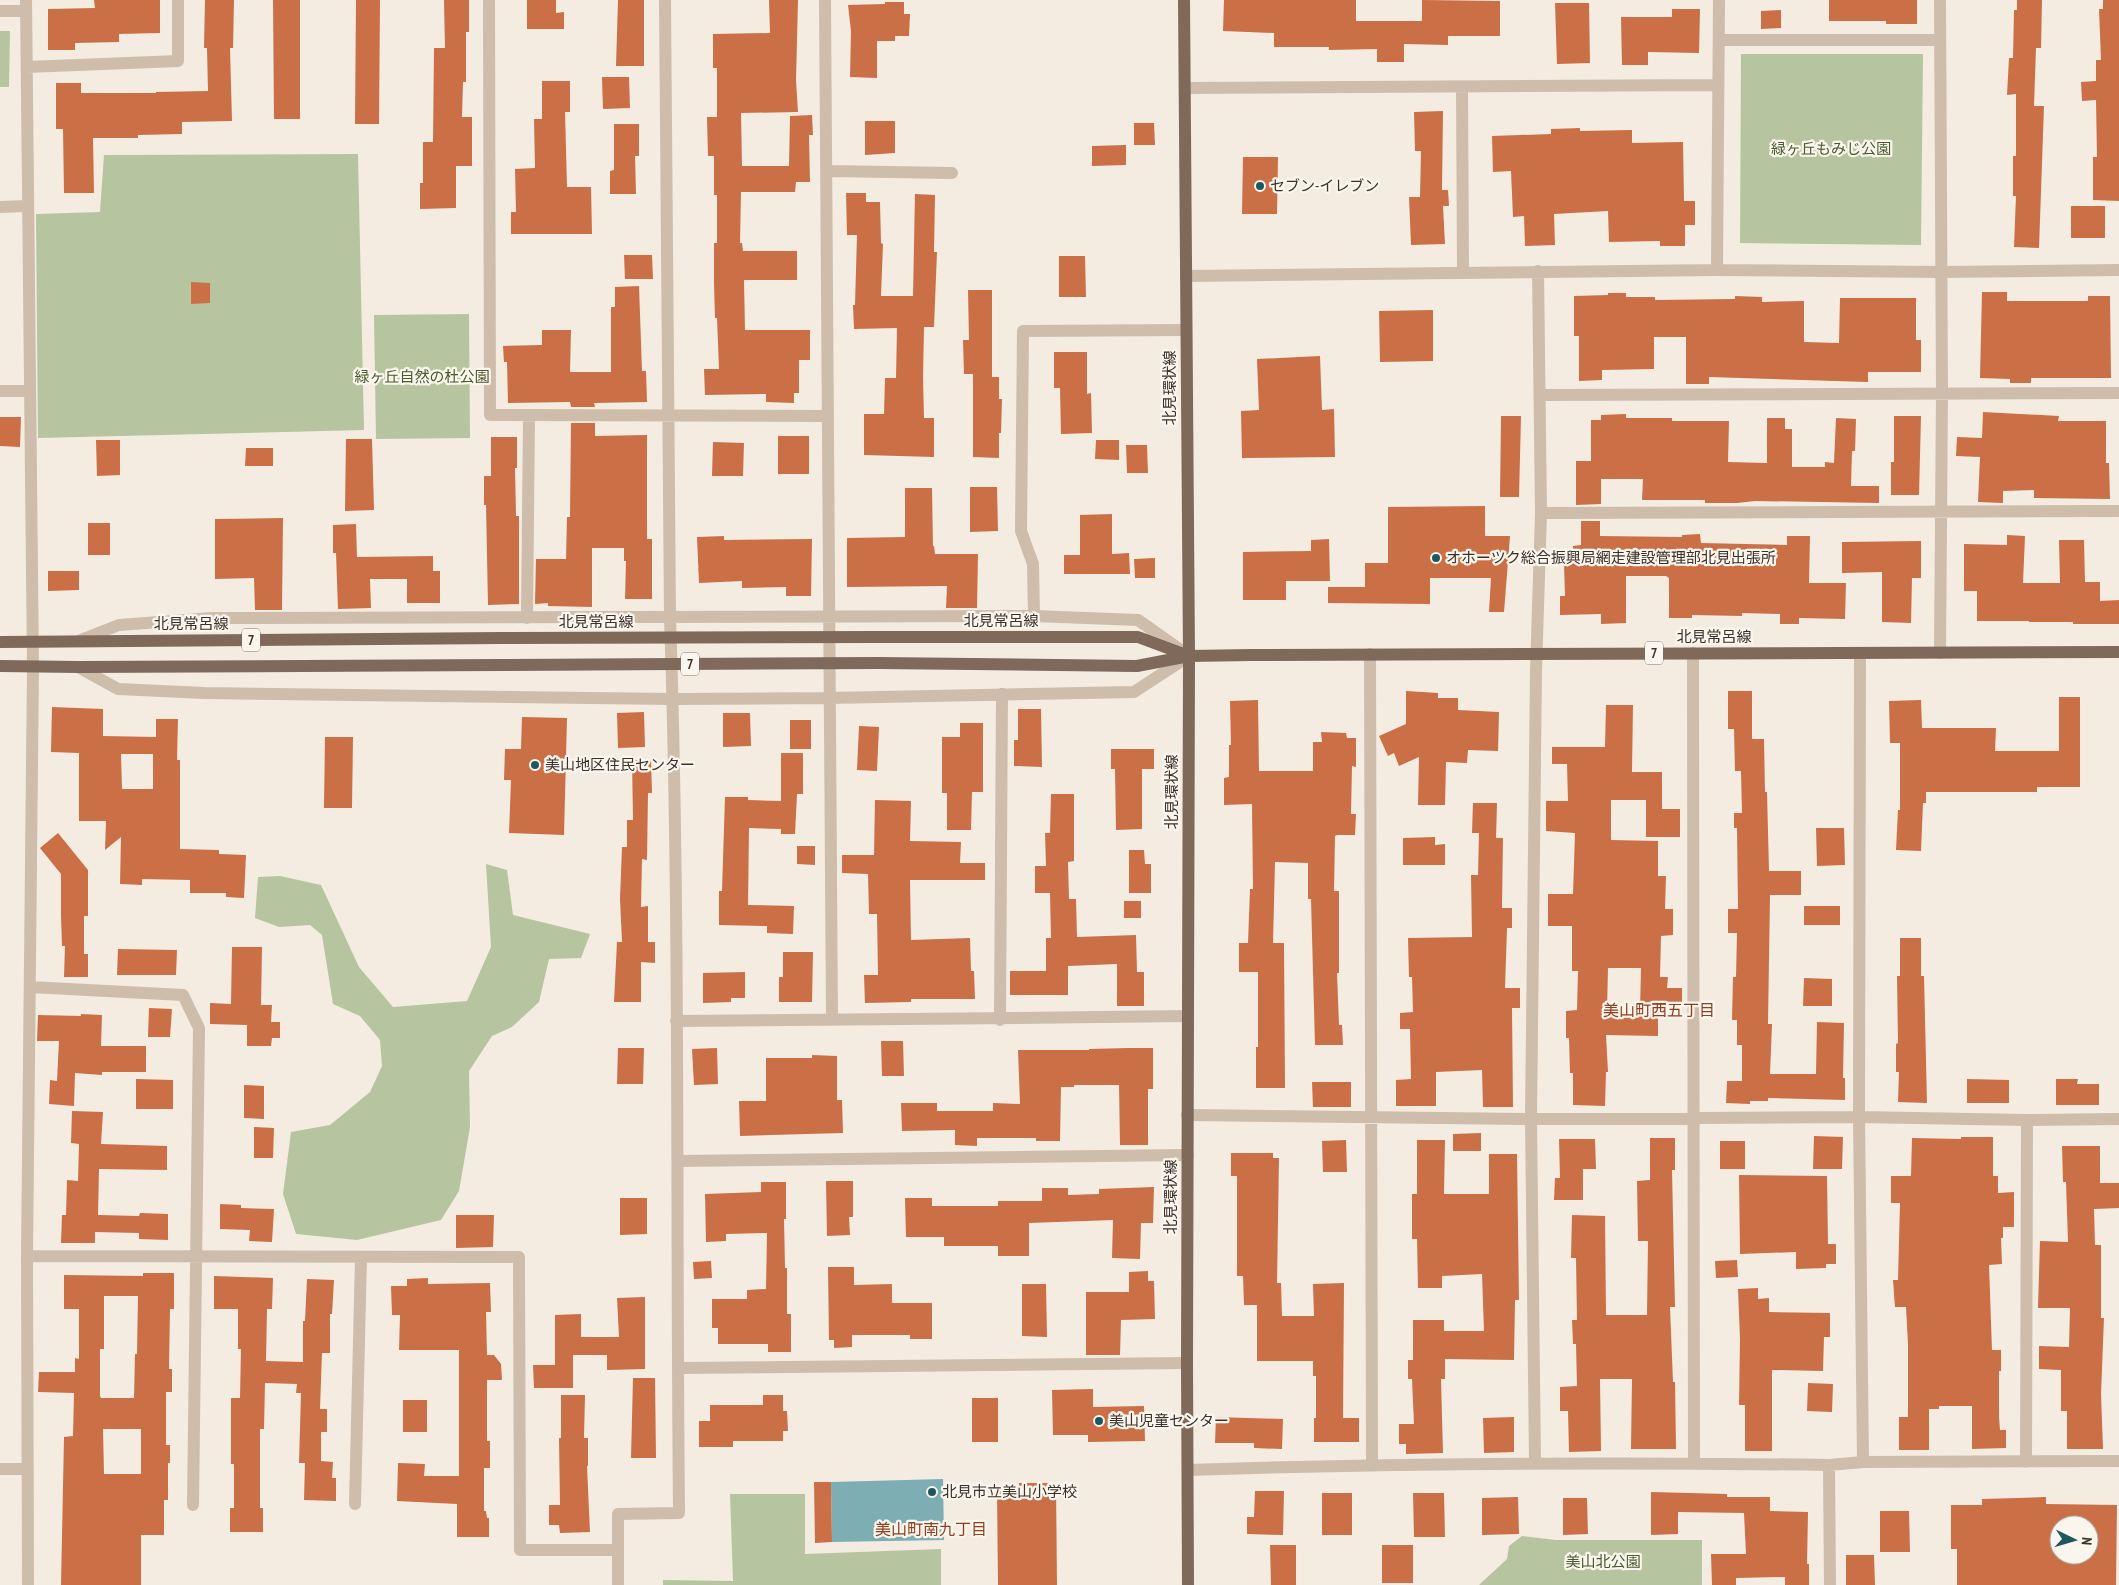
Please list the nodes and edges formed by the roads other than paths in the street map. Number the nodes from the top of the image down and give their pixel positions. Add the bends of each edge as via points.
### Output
1 (178, 0) edge
2 (488, 0) edge
3 (664, 0) edge
4 (825, 0) edge
5 (1184, 0) edge
6 (1719, 0) edge
7 (1940, 0) edge
8 (26, 6) edge
9 (0, 11) edge
10 (1719, 40) junction
11 (1939, 40) junction
12 (27, 67) junction
13 (1718, 85) junction
14 (1462, 87) junction
15 (1185, 88) junction
16 (827, 171) junction
17 (952, 173) dead end
18 (0, 206) edge
19 (27, 206) junction
20 (1717, 270) junction
21 (2119, 270) edge
22 (1538, 271) junction
23 (1940, 272) junction
24 (1463, 273) junction
25 (1186, 276) junction
26 (1186, 330) junction
27 (29, 390) junction
28 (0, 391) edge
29 (1942, 393) junction
30 (2119, 393) edge
31 (1540, 395) junction
32 (529, 415) junction
33 (668, 416) junction
34 (828, 416) junction
35 (1941, 511) junction
36 (2119, 511) edge
37 (1541, 513) junction
38 (829, 616) junction
39 (1034, 616) junction
40 (670, 617) junction
41 (526, 618) junction
42 (32, 641) junction
43 (78, 641) junction
44 (0, 642) edge
45 (2119, 652) edge
46 (1693, 653) junction
47 (1860, 653) junction
48 (1940, 653) junction
49 (1370, 654) junction
50 (1536, 654) junction
51 (1189, 656) junction
52 (0, 666) edge
53 (33, 666) junction
54 (78, 667) junction
55 (1002, 694) junction
56 (830, 698) junction
57 (673, 699) junction
58 (30, 987) junction
59 (1187, 1016) junction
60 (832, 1019) junction
61 (1000, 1020) junction
62 (676, 1021) junction
63 (1187, 1115) junction
64 (1371, 1117) junction
65 (1859, 1117) junction
66 (1694, 1118) junction
67 (1531, 1119) junction
68 (2119, 1119) edge
69 (2027, 1120) junction
70 (1188, 1155) junction
71 (679, 1161) junction
72 (27, 1256) junction
73 (196, 1257) junction
74 (361, 1258) junction
75 (1187, 1363) junction
76 (678, 1368) junction
77 (2119, 1461) edge
78 (1535, 1462) junction
79 (1863, 1462) junction
80 (2026, 1462) junction
81 (1694, 1463) junction
82 (1372, 1464) junction
83 (1829, 1465) junction
84 (0, 1469) edge
85 (27, 1469) junction
86 (1188, 1470) junction
87 (354, 1504) dead end
88 (194, 1505) dead end
89 (618, 1550) junction
90 (28, 1585) edge
91 (618, 1585) edge
92 (1188, 1585) edge
93 (1830, 1585) edge

1 - 12 street via 178,62
2 - 32 street via 490,415
3 - 33 street
4 - 16 street
5 - 15 main road, 北見環状線
6 - 10 street
7 - 11 street
8 - 9 street
8 - 12 street
10 - 11 street
10 - 13 street
11 - 23 street
12 - 19 street
13 - 14 street
13 - 20 street
14 - 15 street
14 - 24 street
15 - 25 main road, 北見環状線
16 - 17 street
16 - 34 street
18 - 19 street
19 - 27 street
20 - 22 street
20 - 23 street
21 - 23 street
22 - 24 street
22 - 31 street
23 - 29 street
24 - 25 street
25 - 26 main road, 北見環状線
26 - 39 street via 1022,331 1020,531 1033,564
26 - 51 main road, 北見環状線
27 - 28 street
27 - 42 street
29 - 30 street
29 - 31 street
29 - 35 street
31 - 37 street
32 - 33 street
32 - 41 street
33 - 34 street
33 - 40 street
34 - 38 street
35 - 36 street
35 - 37 street
35 - 48 street
37 - 50 street
38 - 39 street
38 - 40 street
38 - 56 street
39 - 51 street via 1138,620
40 - 41 street
40 - 57 street
41 - 43 street via 212,618 119,625
42 - 43 main road, 北見常呂線 / 7
42 - 44 main road, 北見常呂線 / 7
42 - 53 street
43 - 51 main road, 北見常呂線 / 7, bridge via 1138,638
45 - 48 main road, 北見常呂線 / 7
46 - 47 main road, 北見常呂線 / 7
46 - 50 main road, 北見常呂線 / 7
46 - 66 street
47 - 48 main road, 北見常呂線 / 7
47 - 65 street
49 - 50 main road, 北見常呂線 / 7
49 - 51 main road, 北見常呂線 / 7
49 - 64 street
50 - 67 street
51 - 54 main road, 北見常呂線 / 7, bridge via 1137,666
51 - 55 street via 1134,692
51 - 59 main road, 北見環状線
52 - 53 main road, 北見常呂線 / 7
53 - 54 main road, 北見常呂線 / 7
53 - 58 street
54 - 57 street via 118,689
55 - 56 street
55 - 61 street
56 - 57 street
56 - 60 street
57 - 62 street
58 - 72 street
58 - 73 street via 184,995 199,1028
59 - 61 street
59 - 63 main road, 北見環状線
60 - 61 street
60 - 62 street
62 - 71 street
63 - 64 street
63 - 70 main road, 北見環状線
64 - 67 street
64 - 82 street
65 - 66 street
65 - 69 street
65 - 79 street
66 - 67 street
66 - 81 street
67 - 78 street
68 - 69 street
69 - 80 street
70 - 71 street
70 - 75 main road, 北見環状線
71 - 76 street
72 - 73 street
72 - 85 street
73 - 74 street
73 - 88 street
74 - 87 street
74 - 89 street via 519,1257 520,1550
75 - 76 street
75 - 86 main road, 北見環状線
76 - 89 street via 679,1513 618,1514
77 - 80 street
78 - 81 street
78 - 82 street
79 - 80 street
79 - 83 street
81 - 83 street
82 - 86 street
83 - 93 street
84 - 85 street
85 - 90 street
86 - 92 main road, 北見環状線
89 - 91 street

